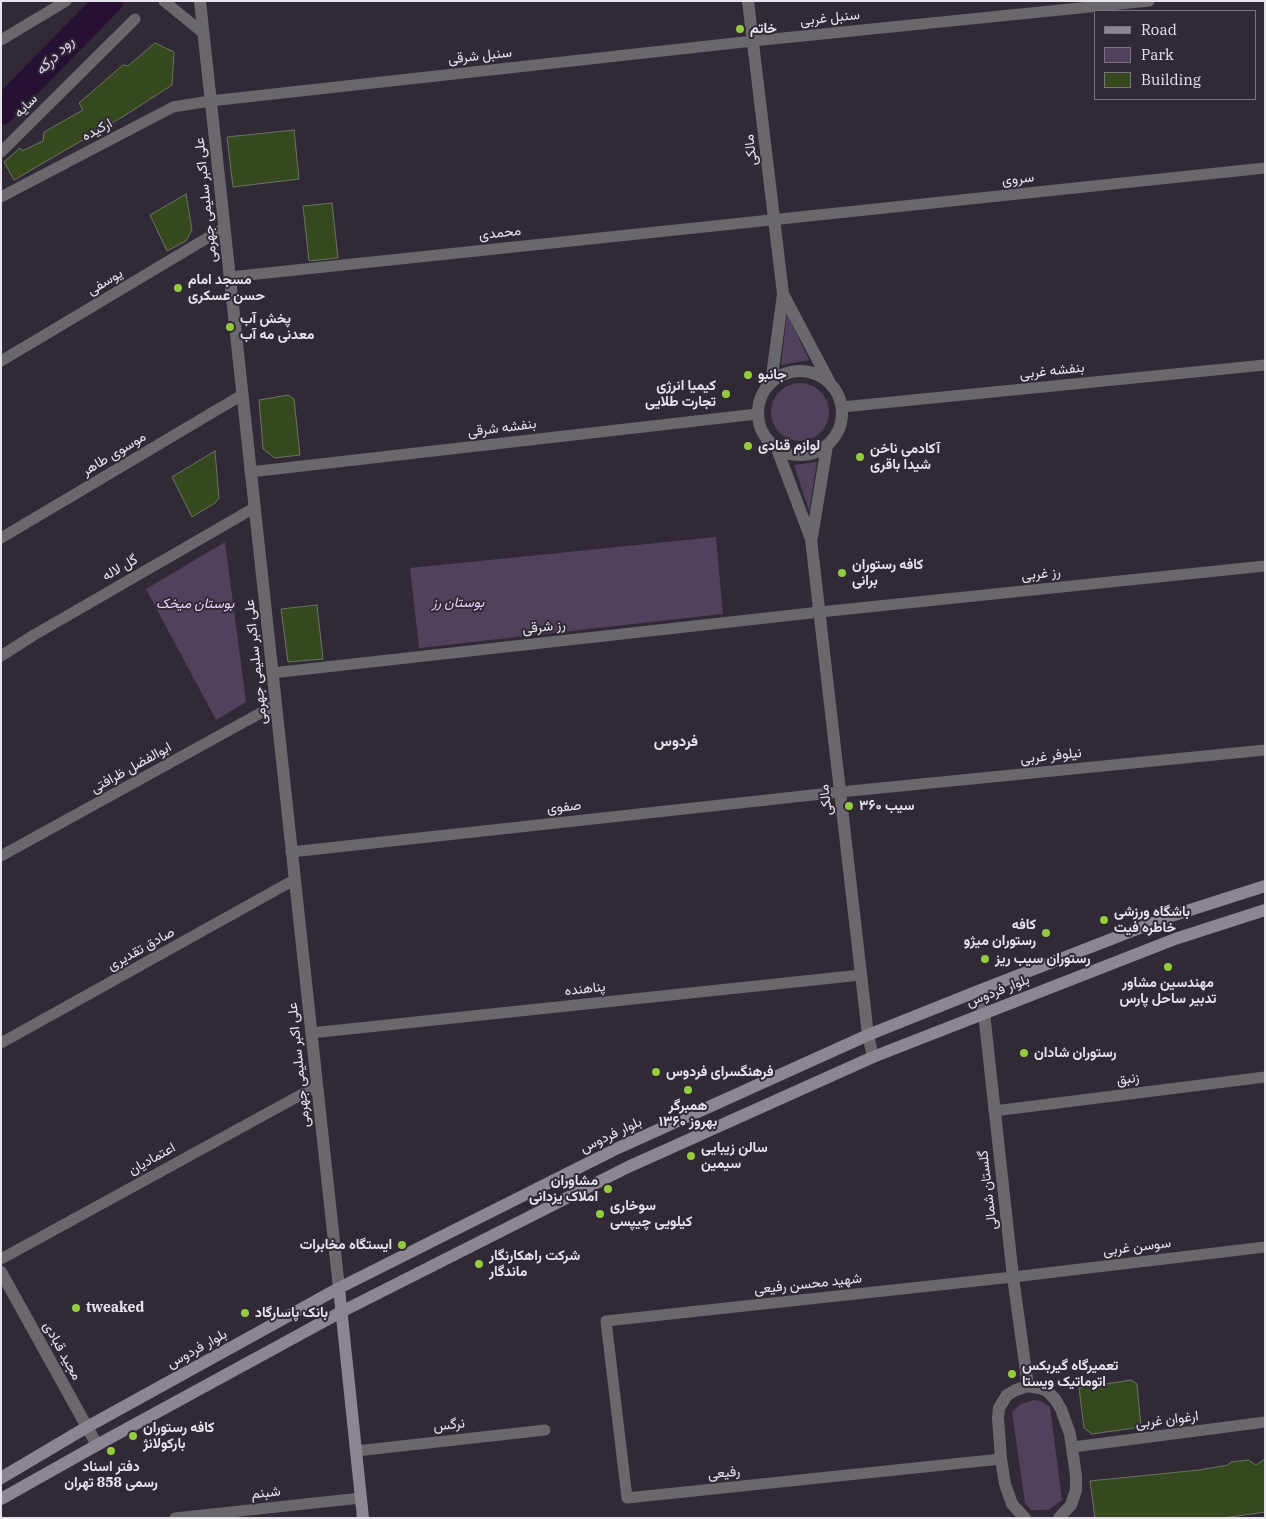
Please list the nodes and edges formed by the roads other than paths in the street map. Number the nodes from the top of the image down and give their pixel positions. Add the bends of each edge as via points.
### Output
1 (66, 1) edge
2 (164, 1) edge
3 (200, 1) edge
4 (748, 1) edge
5 (1149, 1) edge
6 (135, 19) dead end
7 (202, 32) junction
8 (1, 40) edge
9 (753, 41) junction
10 (210, 101) junction
11 (1, 152) edge
12 (1265, 168) edge
13 (1, 197) edge
14 (774, 219) junction
15 (224, 228) junction
16 (229, 277) junction
17 (783, 294) junction
18 (1, 361) edge
19 (1265, 365) edge
20 (771, 383) junction
21 (830, 384) junction
22 (242, 395) junction
23 (842, 407) junction
24 (758, 414) junction
25 (827, 446) junction
26 (777, 449) junction
27 (250, 472) junction
28 (254, 508) junction
29 (1, 538) edge
30 (811, 539) junction
31 (1265, 566) edge
32 (820, 612) junction
33 (1, 656) edge
34 (272, 673) junction
35 (275, 705) junction
36 (1265, 750) edge
37 (840, 792) junction
38 (291, 852) junction
39 (1, 856) edge
40 (294, 880) junction
41 (1265, 886) edge
42 (1265, 910) edge
43 (861, 975) junction
44 (978, 991) junction
45 (984, 1013) junction
46 (311, 1033) junction
47 (868, 1036) junction
48 (1, 1043) edge
49 (873, 1057) junction
50 (1265, 1077) edge
51 (317, 1086) junction
52 (994, 1111) junction
53 (1265, 1247) edge
54 (1, 1259) edge
55 (1, 1272) edge
56 (1014, 1277) junction
57 (338, 1288) junction
58 (341, 1312) junction
59 (606, 1321) joint
60 (1028, 1386) junction
61 (1265, 1422) edge
62 (87, 1427) junction
63 (545, 1430) dead end
64 (97, 1445) junction
65 (1073, 1447) junction
66 (356, 1451) junction
67 (1001, 1458) junction
68 (1, 1478) edge
69 (361, 1498) junction
70 (1, 1499) edge
71 (175, 1518) edge
72 (363, 1518) edge
73 (1025, 1518) edge
74 (1059, 1518) edge

1 - 8 street
2 - 7 street
3 - 7 street, علی اکبر سلیمی جهرمی
4 - 9 street, مالکی
5 - 9 street, سنبل غربی
6 - 11 street, سایه
7 - 10 street, علی اکبر سلیمی جهرمی
9 - 10 street, سنبل شرقی
9 - 14 street, مالکی
10 - 13 street, ارکیده via 173,107
10 - 15 street, علی اکبر سلیمی جهرمی
12 - 14 street, سروی
14 - 16 street, محمدی
14 - 17 street, مالکی
15 - 16 street, علی اکبر سلیمی جهرمی
15 - 18 street, یوسفی
16 - 22 street, علی اکبر سلیمی جهرمی
17 - 20 street, مالکی
17 - 21 street, مالکی
19 - 23 street, بنفشه غربی
20 - 21 street via 794,371 820,376
20 - 24 street via 759,402
21 - 23 street
22 - 27 street, علی اکبر سلیمی جهرمی
22 - 29 street, موسوی طاهر
23 - 25 street via 842,422
24 - 26 street via 760,428
24 - 27 street, بنفشه شرقی
25 - 26 street via 802,456
25 - 30 street, مالکی
26 - 30 street, مالکی
27 - 28 street, علی اکبر سلیمی جهرمی
28 - 33 street, گل لاله
28 - 34 street, علی اکبر سلیمی جهرمی
30 - 32 street, مالکی
31 - 32 street, رز غربی
32 - 34 street, رز شرقی
32 - 37 street, مالکی
34 - 35 street, علی اکبر سلیمی جهرمی
35 - 38 street, علی اکبر سلیمی جهرمی
35 - 39 street, ابوالفضل ظرافتی
36 - 37 street, نیلوفر غربی
37 - 38 street, صفوی
37 - 43 street, مالکی
38 - 40 street, علی اکبر سلیمی جهرمی
40 - 46 street, علی اکبر سلیمی جهرمی
40 - 48 street, صادق تقدیری
41 - 44 main road, بلوار فردوس via 1168,917
42 - 45 main road, بلوار فردوس via 1175,939
43 - 46 street, پناهنده
43 - 47 street, مالکی
44 - 45 street, گلستان شمالی
44 - 47 main road, بلوار فردوس
45 - 49 main road, بلوار فردوس
45 - 52 street, گلستان شمالی
46 - 51 street, علی اکبر سلیمی جهرمی
47 - 49 street, مالکی
47 - 57 main road, بلوار فردوس via 618,1148
49 - 58 main road, بلوار فردوس via 628,1167
50 - 52 street, زنبق
51 - 54 street, اعتمادیان
51 - 57 street, علی اکبر سلیمی جهرمی
52 - 56 street, گلستان شمالی
53 - 56 street, سوسن غربی
55 - 62 street, مجید قبادی
56 - 59 street, شهید محسن رفیعی
56 - 60 street, گلستان شمالی
57 - 58 main road
57 - 62 main road, بلوار فردوس
58 - 64 main road, بلوار فردوس
58 - 66 main road
59 - 67 street, رفیعی via 627,1498
60 - 65 street via 1047,1391 1055,1399 1066,1420
60 - 67 street via 1007,1395 1000,1408
61 - 65 street, ارغوان غربی
62 - 64 street, مجید قبادی
62 - 68 main road, بلوار فردوس
63 - 66 street, نرگس
64 - 70 main road, بلوار فردوس
65 - 74 street via 1076,1490 1071,1505
66 - 69 main road
67 - 73 street via 1008,1494 1012,1504
69 - 71 street, شبنم
69 - 72 main road

